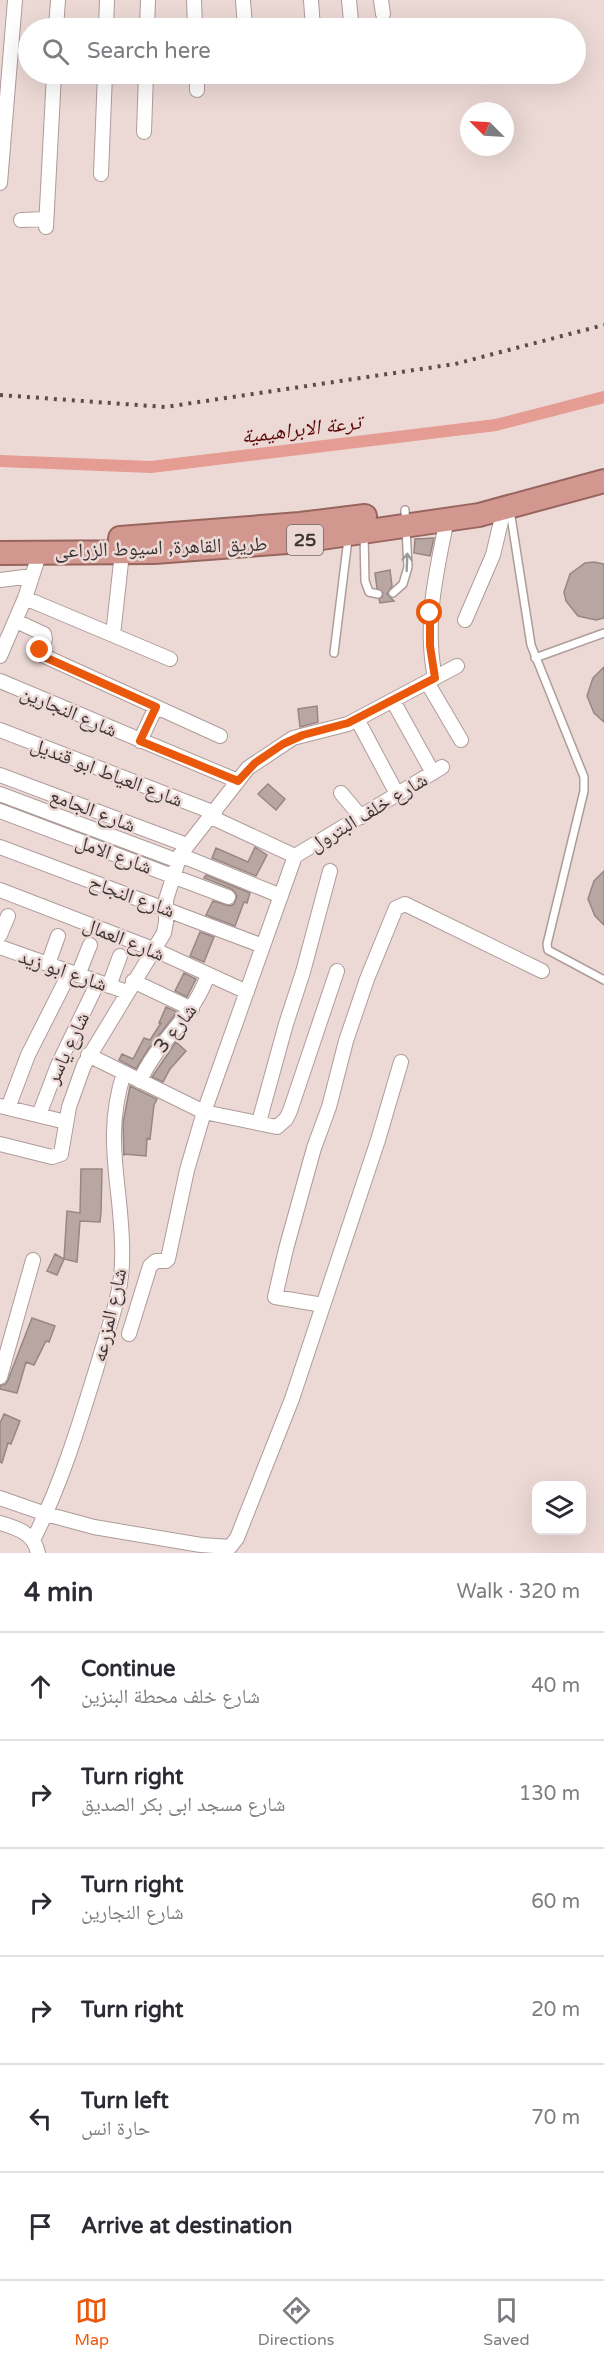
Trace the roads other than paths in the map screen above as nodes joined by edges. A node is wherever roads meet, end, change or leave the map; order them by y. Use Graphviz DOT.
graph roads {
  1 [pos="15,0"];
  2 [pos="58,0"];
  3 [pos="107,0"];
  4 [pos="148,0"];
  5 [pos="194,0"];
  6 [pos="243,0"];
  7 [pos="311,0"];
  8 [pos="349,0"];
  9 [pos="57,18"];
  10 [pos="106,18"];
  11 [pos="147,18"];
  12 [pos="195,18"];
  13 [pos="244,18"];
  14 [pos="313,18"];
  15 [pos="351,18"];
  16 [pos="53,84"];
  17 [pos="105,84"];
  18 [pos="146,84"];
  19 [pos="197,84"];
  20 [pos="197,90"];
  21 [pos="144,132"];
  22 [pos="101,174"];
  23 [pos="0,183"];
  24 [pos="21,220"];
  25 [pos="604,467"];
  26 [pos="604,482"];
  27 [pos="507,508"];
  28 [pos="405,518"];
  29 [pos="447,519"];
  30 [pos="356,532"];
  31 [pos="0,538"];
  32 [pos="40,552"];
  33 [pos="0,553"];
  34 [pos="122,553"];
  35 [pos="32,576"];
  36 [pos="0,580"];
  37 [pos="393,593"];
  38 [pos="378,594"];
  39 [pos="25,598"];
  40 [pos="465,620"];
  41 [pos="16,621"];
  42 [pos="604,633"];
  43 [pos="113,635"];
  44 [pos="334,653"];
  45 [pos="0,656"];
  46 [pos="535,658"];
  47 [pos="170,659"];
  48 [pos="457,666"];
  49 [pos="431,680"];
  50 [pos="0,681"];
  51 [pos="393,701"];
  52 [pos="156,707"];
  53 [pos="357,719"];
  54 [pos="0,730"];
  55 [pos="220,736"];
  56 [pos="461,740"];
  57 [pos="140,741"];
  58 [pos="0,775"];
  59 [pos="238,781"];
  60 [pos="341,793"];
  61 [pos="0,794"];
  62 [pos="397,794"];
  63 [pos="0,812"];
  64 [pos="213,815"];
  65 [pos="360,817"];
  66 [pos="0,847"];
  67 [pos="182,854"];
  68 [pos="295,856"];
  69 [pos="330,871"];
  70 [pos="173,875"];
  71 [pos="0,890"];
  72 [pos="281,896"];
  73 [pos="228,897"];
  74 [pos="165,908"];
  75 [pos="8,916"];
  76 [pos="0,935"];
  77 [pos="58,936"];
  78 [pos="90,945"];
  79 [pos="263,946"];
  80 [pos="0,947"];
  81 [pos="153,949"];
  82 [pos="120,956"];
  83 [pos="48,964"];
  84 [pos="337,971"];
  85 [pos="542,971"];
  86 [pos="74,973"];
  87 [pos="208,974"];
  88 [pos="604,980"];
  89 [pos="104,984"];
  90 [pos="130,987"];
  91 [pos="247,992"];
  92 [pos="192,1009"];
  93 [pos="88,1055"];
  94 [pos="401,1062"];
  95 [pos="124,1073"];
  96 [pos="140,1081"];
  97 [pos="4,1107"];
  98 [pos="204,1112"];
  99 [pos="39,1115"];
  100 [pos="66,1122"];
  101 [pos="259,1122"];
  102 [pos="0,1144"];
  103 [pos="33,1260"];
  104 [pos="323,1305"];
  105 [pos="129,1334"];
  106 [pos="0,1377"];
  107 [pos="0,1498"];
  108 [pos="46,1514"];
  109 [pos="0,1523"];
  110 [pos="36,1547"];
  1 -- 23 [label="street"];
  2 -- 9 [label="street"];
  3 -- 10 [label="street"];
  4 -- 11 [label="street"];
  5 -- 12 [label="street"];
  6 -- 13 [label="street"];
  7 -- 14 [label="street"];
  8 -- 15 [label="street"];
  16 -- 24 [label="street"];
  17 -- 22 [label="street"];
  18 -- 21 [label="street"];
  19 -- 20 [label="street"];
  25 -- 28 [label="highway, طريق القاهرة, اسيوط الزراعى / 25"];
  26 -- 27 [label="highway, طريق القاهرة, اسيوط الزراعى / 25"];
  27 -- 29 [label="highway, طريق القاهرة, اسيوط الزراعى / 25"];
  27 -- 40 [label="street"];
  27 -- 46 [label="lane"];
  28 -- 29 [label="highway, طريق القاهرة, اسيوط الزراعى / 25"];
  28 -- 30 [label="highway, طريق القاهرة, اسيوط الزراعى / 25"];
  28 -- 31 [label="highway, طريق القاهرة, اسيوط الزراعى / 25"];
  37 -- 28 [label="lane, one-way"];
  29 -- 49 [label="street"];
  30 -- 34 [label="highway, طريق القاهرة, اسيوط الزراعى / 25"];
  30 -- 38 [label="lane"];
  30 -- 44 [label="lane"];
  32 -- 33 [label="highway, طريق القاهرة, اسيوط الزراعى / 25"];
  32 -- 34 [label="highway, طريق القاهرة, اسيوط الزراعى / 25"];
  32 -- 35 [label="street"];
  34 -- 43 [label="street"];
  35 -- 36 [label="street"];
  35 -- 39 [label="street"];
  39 -- 41 [label="street"];
  39 -- 43 [label="street"];
  41 -- 45 [label="street"];
  41 -- 52 [label="street"];
  42 -- 46 [label="lane"];
  43 -- 47 [label="street"];
  46 -- 88 [label="lane"];
  48 -- 49 [label="street"];
  49 -- 51 [label="street"];
  49 -- 56 [label="street"];
  50 -- 57 [label="street, شارع النجارين"];
  51 -- 53 [label="street"];
  51 -- 62 [label="street, شارع خلف البترول"];
  52 -- 55 [label="street"];
  52 -- 57 [label="street"];
  53 -- 59 [label="street"];
  53 -- 62 [label="street"];
  54 -- 64 [label="street, شارع العياط ابو قنديل"];
  57 -- 59 [label="street, شارع النجارين"];
  58 -- 67 [label="street, شارع الجامع"];
  59 -- 64 [label="street"];
  60 -- 65 [label="street"];
  61 -- 67 [label="street"];
  62 -- 65 [label="street, شارع خلف البترول"];
  63 -- 70 [label="street, شارع الامل"];
  64 -- 67 [label="street"];
  64 -- 68 [label="street, شارع العياط ابو قنديل"];
  65 -- 68 [label="street, شارع خلف البترول"];
  66 -- 74 [label="street, شارع النجاح"];
  67 -- 70 [label="street"];
  67 -- 72 [label="street"];
  68 -- 72 [label="street"];
  69 -- 101 [label="street"];
  70 -- 73 [label="street, شارع الامل"];
  70 -- 74 [label="street"];
  71 -- 81 [label="street, شارع العمال"];
  72 -- 79 [label="street"];
  74 -- 79 [label="street, شارع النجاح"];
  74 -- 81 [label="street"];
  75 -- 76 [label="street"];
  77 -- 83 [label="street"];
  78 -- 86 [label="street"];
  79 -- 91 [label="street"];
  80 -- 83 [label="street, شارع ابو زيد"];
  81 -- 87 [label="street, شارع العمال"];
  81 -- 90 [label="street"];
  82 -- 89 [label="street, شارع ياسر"];
  83 -- 86 [label="street, شارع ابو زيد"];
  84 -- 101 [label="street"];
  85 -- 104 [label="street"];
  86 -- 89 [label="street, شارع ابو زيد"];
  86 -- 97 [label="street"];
  87 -- 91 [label="street, شارع العمال"];
  87 -- 92 [label="street, شارع 3"];
  89 -- 90 [label="street, شارع ابو زيد"];
  89 -- 99 [label="street, شارع ياسر"];
  90 -- 92 [label="street, شارع ابو زيد"];
  90 -- 93 [label="street"];
  91 -- 98 [label="street"];
  92 -- 96 [label="street, شارع 3"];
  93 -- 95 [label="street"];
  93 -- 100 [label="street"];
  94 -- 104 [label="street"];
  95 -- 96 [label="street"];
  95 -- 108 [label="street, شارع المزرعه"];
  96 -- 98 [label="street"];
  97 -- 99 [label="street"];
  98 -- 101 [label="street"];
  98 -- 105 [label="street"];
  99 -- 100 [label="street"];
  100 -- 102 [label="street"];
  103 -- 106 [label="street"];
  104 -- 108 [label="street"];
  107 -- 108 [label="street"];
  108 -- 110 [label="street, شارع المزرعه"];
  109 -- 110 [label="street"];
}
